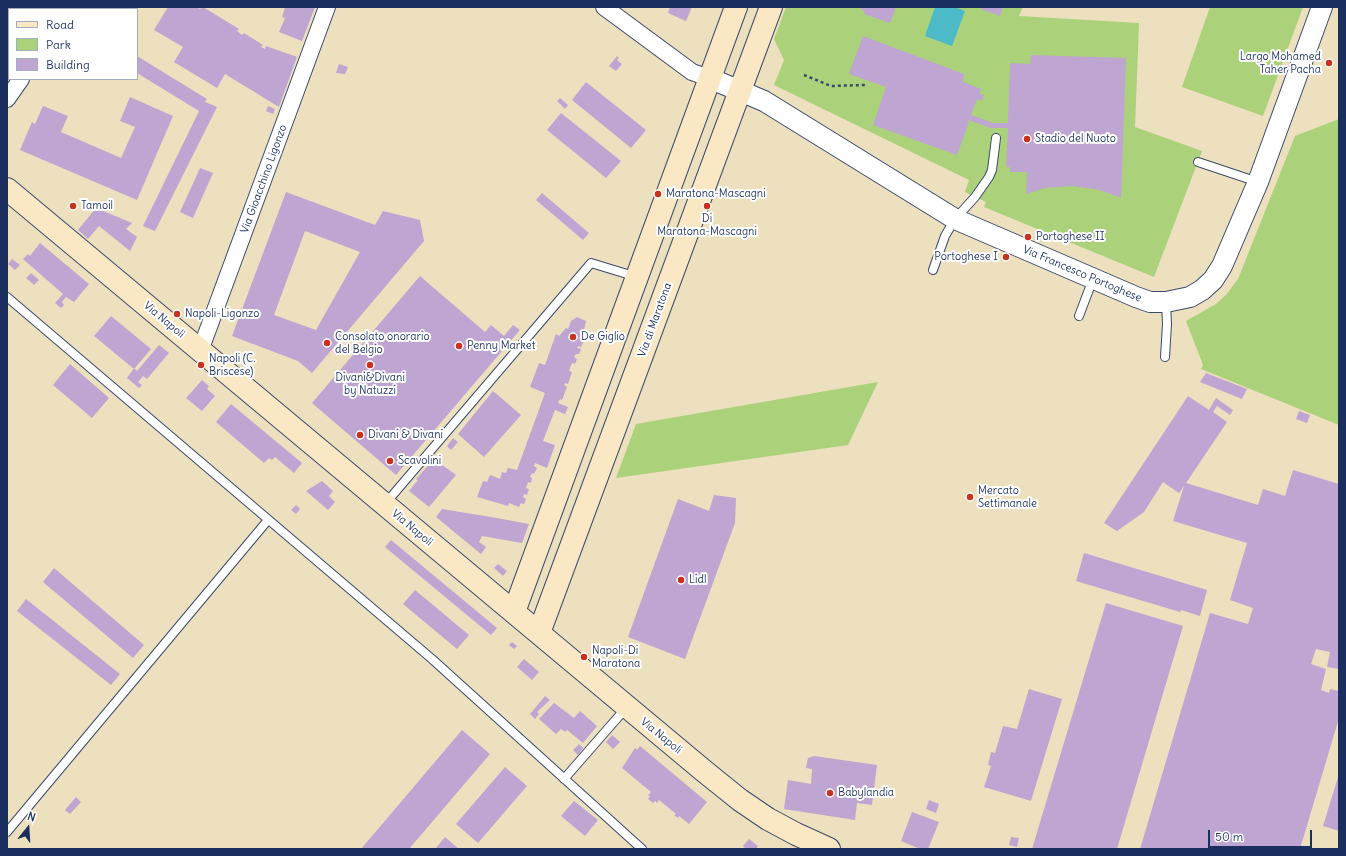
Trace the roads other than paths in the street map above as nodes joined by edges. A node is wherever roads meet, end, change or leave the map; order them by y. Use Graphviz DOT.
graph roads {
  1 [pos="327,7"];
  2 [pos="604,7"];
  3 [pos="736,7"];
  4 [pos="770,7"];
  5 [pos="1322,7"];
  6 [pos="710,78"];
  7 [pos="20,80"];
  8 [pos="739,90"];
  9 [pos="7,99"];
  10 [pos="996,138"];
  11 [pos="1198,162"];
  12 [pos="1258,182"];
  13 [pos="7,189"];
  14 [pos="955,219"];
  15 [pos="933,270"];
  16 [pos="638,277"];
  17 [pos="1093,279"];
  18 [pos="7,297"];
  19 [pos="1166,302"];
  20 [pos="1078,316"];
  21 [pos="200,351"];
  22 [pos="1165,357"];
  23 [pos="385,505"];
  24 [pos="268,520"];
  25 [pos="514,612"];
  26 [pos="539,633"];
  27 [pos="626,708"];
  28 [pos="564,779"];
  29 [pos="7,832"];
  30 [pos="642,849"];
  31 [pos="829,849"];
  1 -- 21 [label="street, Via Gioacchino Ligonzo"];
  2 -- 6 [label="street"];
  3 -- 6 [label="main road"];
  4 -- 8 [label="main road, Via di Maratona"];
  5 -- 12 [label="street, Via Francesco Portoghese"];
  6 -- 8 [label="street, Via Francesco Portoghese"];
  6 -- 16 [label="main road"];
  7 -- 9 [label="street"];
  8 -- 14 [label="street, Via Francesco Portoghese"];
  8 -- 26 [label="main road, Via di Maratona"];
  10 -- 14 [label="lane"];
  11 -- 12 [label="lane"];
  12 -- 19 [label="street, Via Francesco Portoghese"];
  13 -- 21 [label="main road, Via Napoli"];
  14 -- 15 [label="lane"];
  14 -- 17 [label="street, Via Francesco Portoghese"];
  16 -- 23 [label="lane"];
  16 -- 25 [label="main road"];
  17 -- 19 [label="street, Via Francesco Portoghese"];
  17 -- 20 [label="lane"];
  18 -- 24 [label="lane"];
  19 -- 22 [label="lane"];
  21 -- 23 [label="main road, Via Napoli"];
  23 -- 25 [label="main road, Via Napoli"];
  24 -- 28 [label="lane"];
  24 -- 29 [label="lane"];
  25 -- 26 [label="main road, Via Napoli"];
  26 -- 27 [label="main road, Via Napoli"];
  27 -- 28 [label="lane"];
  27 -- 31 [label="main road, Via Napoli"];
  28 -- 30 [label="lane"];
}
